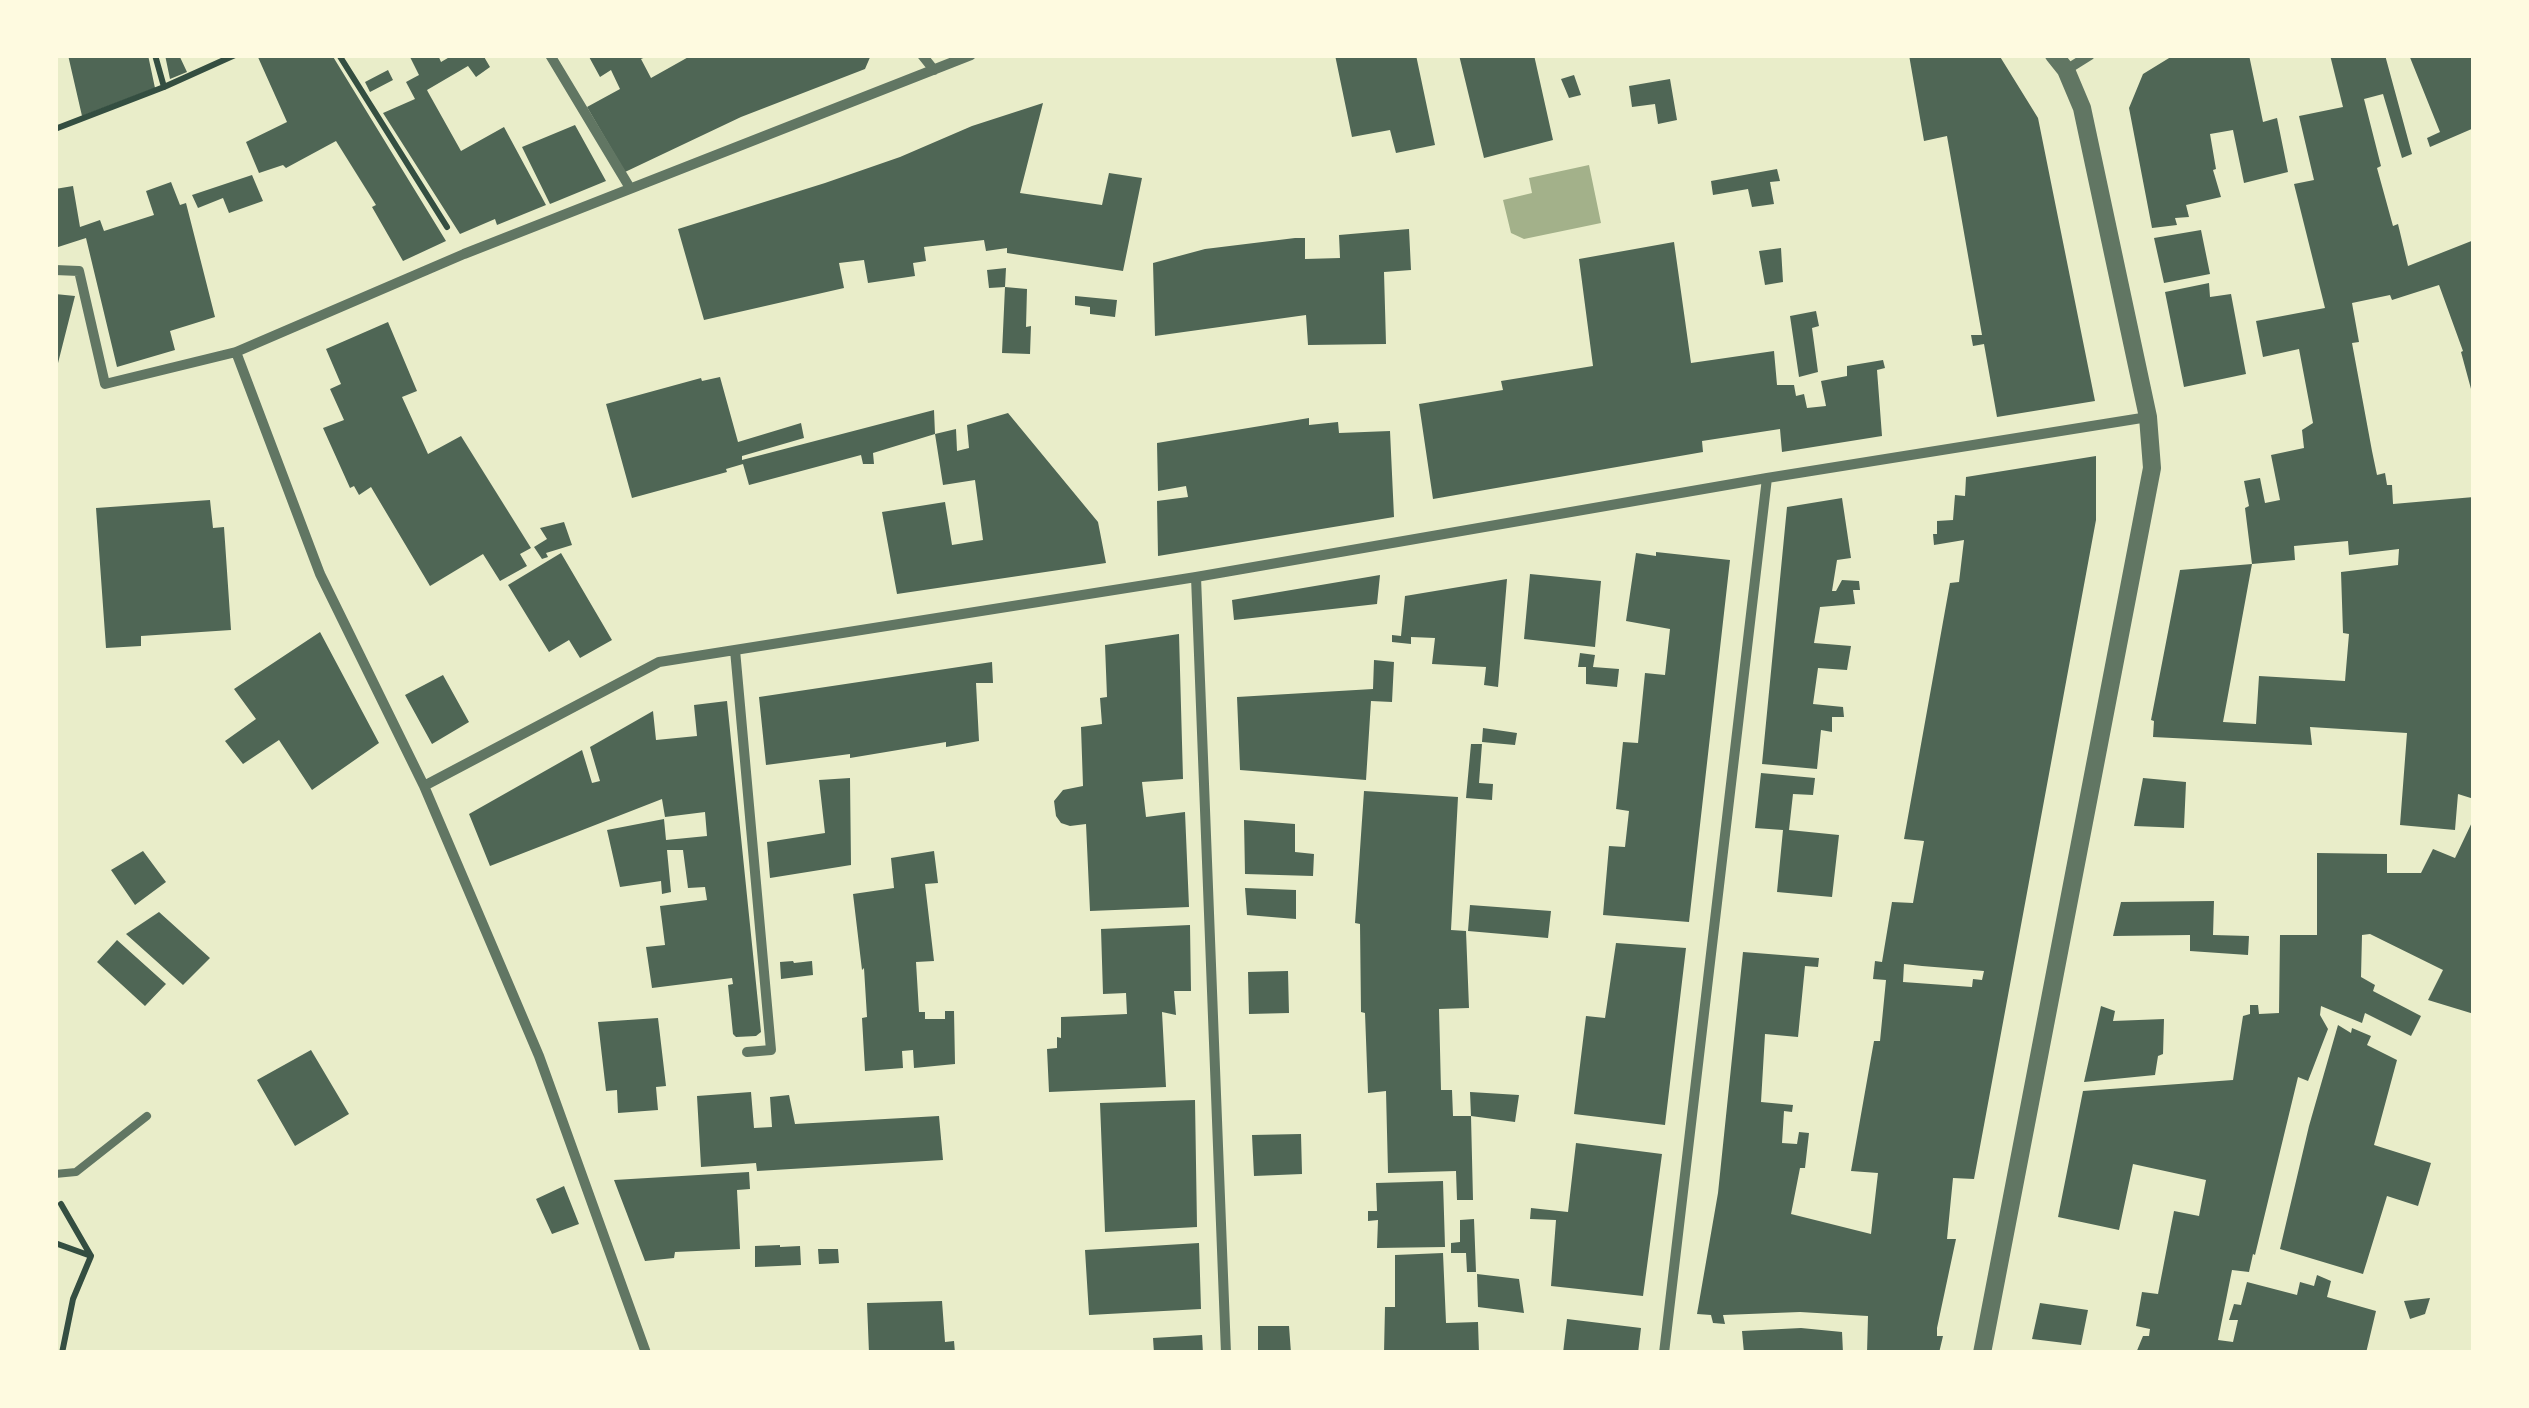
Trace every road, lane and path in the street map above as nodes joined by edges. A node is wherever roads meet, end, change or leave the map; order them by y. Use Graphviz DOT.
graph roads {
  1 [pos="155,55"];
  2 [pos="235,55"];
  3 [pos="338,55"];
  4 [pos="550,55"];
  5 [pos="922,55"];
  6 [pos="971,55"];
  7 [pos="2090,55"];
  8 [pos="2060,62"];
  9 [pos="934,70"];
  10 [pos="164,88"];
  11 [pos="55,129"];
  12 [pos="630,188"];
  13 [pos="464,254"];
  14 [pos="55,270"];
  15 [pos="236,352"];
  16 [pos="2148,418"];
  17 [pos="1768,478"];
  18 [pos="1196,577"];
  19 [pos="735,650"];
  20 [pos="424,786"];
  21 [pos="747,1052"];
  22 [pos="147,1116"];
  23 [pos="55,1174"];
  24 [pos="55,1194"];
  25 [pos="55,1243"];
  26 [pos="90,1256"];
  27 [pos="62,1353"];
  28 [pos="646,1353"];
  29 [pos="1226,1353"];
  30 [pos="1664,1353"];
  31 [pos="1982,1353"];
  1 -- 10 [label="path"];
  2 -- 10 [label="path"];
  3 -- 13 [label="path"];
  4 -- 12 [label="street"];
  5 -- 9 [label="street"];
  6 -- 9 [label="street"];
  7 -- 8 [label="street"];
  8 -- 16 [label="street"];
  9 -- 12 [label="street"];
  10 -- 11 [label="path"];
  12 -- 13 [label="street"];
  13 -- 15 [label="street"];
  14 -- 15 [label="street"];
  15 -- 20 [label="street"];
  16 -- 17 [label="street"];
  16 -- 31 [label="street"];
  17 -- 18 [label="street"];
  17 -- 30 [label="street"];
  18 -- 19 [label="street"];
  18 -- 29 [label="street"];
  19 -- 20 [label="street"];
  19 -- 21 [label="street"];
  20 -- 28 [label="street"];
  22 -- 23 [label="lane"];
  24 -- 26 [label="path"];
  25 -- 26 [label="path"];
  26 -- 27 [label="path"];
}
